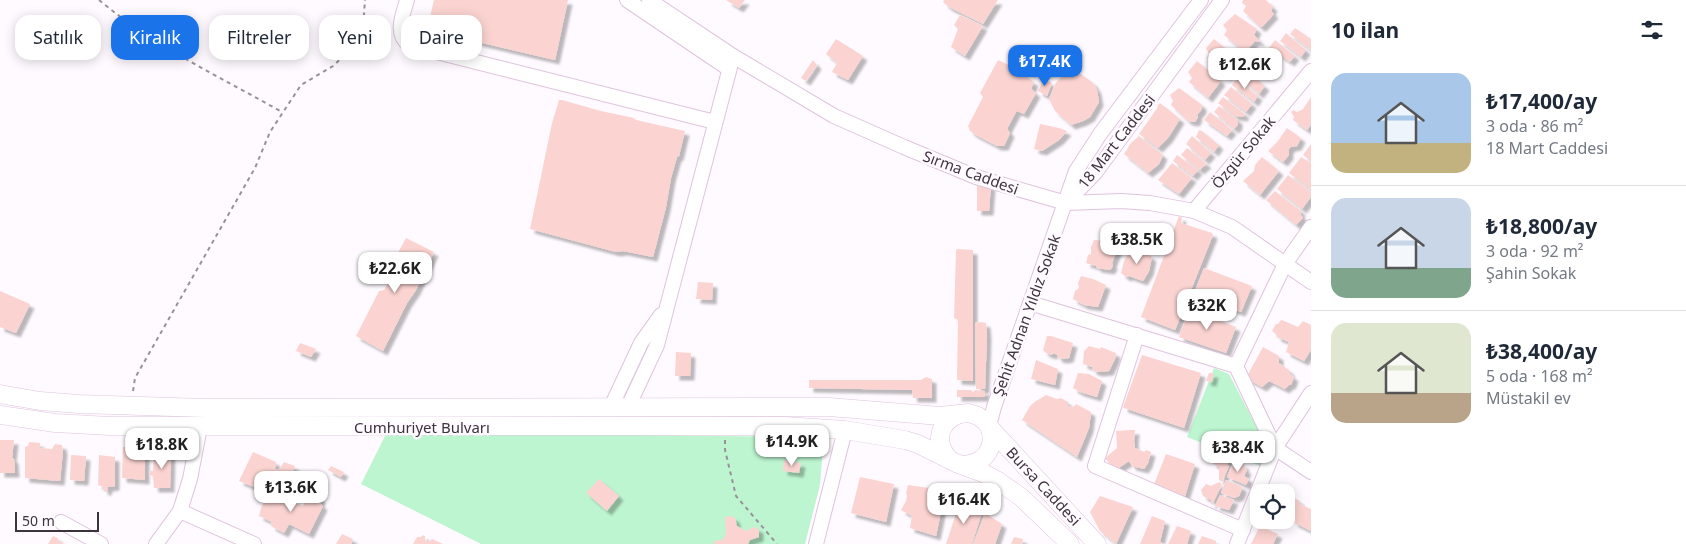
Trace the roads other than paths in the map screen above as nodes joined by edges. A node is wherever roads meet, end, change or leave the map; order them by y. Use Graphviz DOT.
graph roads {
  1 [pos="407,0"];
  2 [pos="627,0"];
  3 [pos="649,0"];
  4 [pos="1201,0"];
  5 [pos="1222,0"];
  6 [pos="731,63"];
  7 [pos="1311,71"];
  8 [pos="715,122"];
  9 [pos="1066,203"];
  10 [pos="1194,210"];
  11 [pos="1311,227"];
  12 [pos="1285,264"];
  13 [pos="1311,282"];
  14 [pos="1030,303"];
  15 [pos="1138,335"];
  16 [pos="1236,366"];
  17 [pos="1311,393"];
  18 [pos="0,394"];
  19 [pos="619,406"];
  20 [pos="829,408"];
  21 [pos="960,414"];
  22 [pos="0,415"];
  23 [pos="200,426"];
  24 [pos="989,427"];
  25 [pos="845,430"];
  26 [pos="1275,448"];
  27 [pos="956,462"];
  28 [pos="1311,472"];
  29 [pos="180,511"];
  30 [pos="61,522"];
  31 [pos="1243,530"];
  32 [pos="821,543"];
  33 [pos="101,544"];
  34 [pos="156,544"];
  35 [pos="254,544"];
  36 [pos="1070,544"];
  37 [pos="1097,544"];
  38 [pos="1237,544"];
  1 -- 8 [label="street"];
  2 -- 6 [label="street"];
  3 -- 6 [label="street, Sırma Caddesi"];
  4 -- 9 [label="street, 18 Mart Caddesi"];
  5 -- 9 [label="street, 18 Mart Caddesi"];
  6 -- 8 [label="street"];
  6 -- 9 [label="street, Sırma Caddesi"];
  7 -- 10 [label="street, Özgür Sokak"];
  8 -- 19 [label="street"];
  9 -- 10 [label="street, Sırma Caddesi"];
  9 -- 14 [label="street, Şehit Adnan Yıldız Sokak"];
  10 -- 12 [label="street, Sırma Caddesi"];
  11 -- 12 [label="street"];
  12 -- 13 [label="street, Sırma Caddesi"];
  12 -- 16 [label="street"];
  14 -- 15 [label="street"];
  14 -- 24 [label="street, Şehit Adnan Yıldız Sokak"];
  15 -- 16 [label="street"];
  15 -- 31 [label="street"];
  16 -- 26 [label="street"];
  17 -- 26 [label="street"];
  18 -- 19 [label="main road, Cumhuriyet Bulvarı"];
  19 -- 20 [label="main road, Cumhuriyet Bulvarı"];
  20 -- 21 [label="main road, Bursa Caddesi"];
  21 -- 24 [label="main road, Bursa Caddesi"];
  21 -- 27 [label="main road"];
  22 -- 23 [label="main road, Cumhuriyet Bulvarı"];
  23 -- 25 [label="main road, Cumhuriyet Bulvarı"];
  23 -- 29 [label="street"];
  24 -- 27 [label="main road, Bursa Caddesi"];
  24 -- 37 [label="main road, Bursa Caddesi"];
  25 -- 27 [label="main road, Bursa Caddesi"];
  25 -- 32 [label="street"];
  26 -- 28 [label="street"];
  26 -- 31 [label="street"];
  27 -- 36 [label="main road, Bursa Caddesi"];
  29 -- 34 [label="street"];
  29 -- 35 [label="street"];
  30 -- 33 [label="street"];
  31 -- 38 [label="street"];
}
